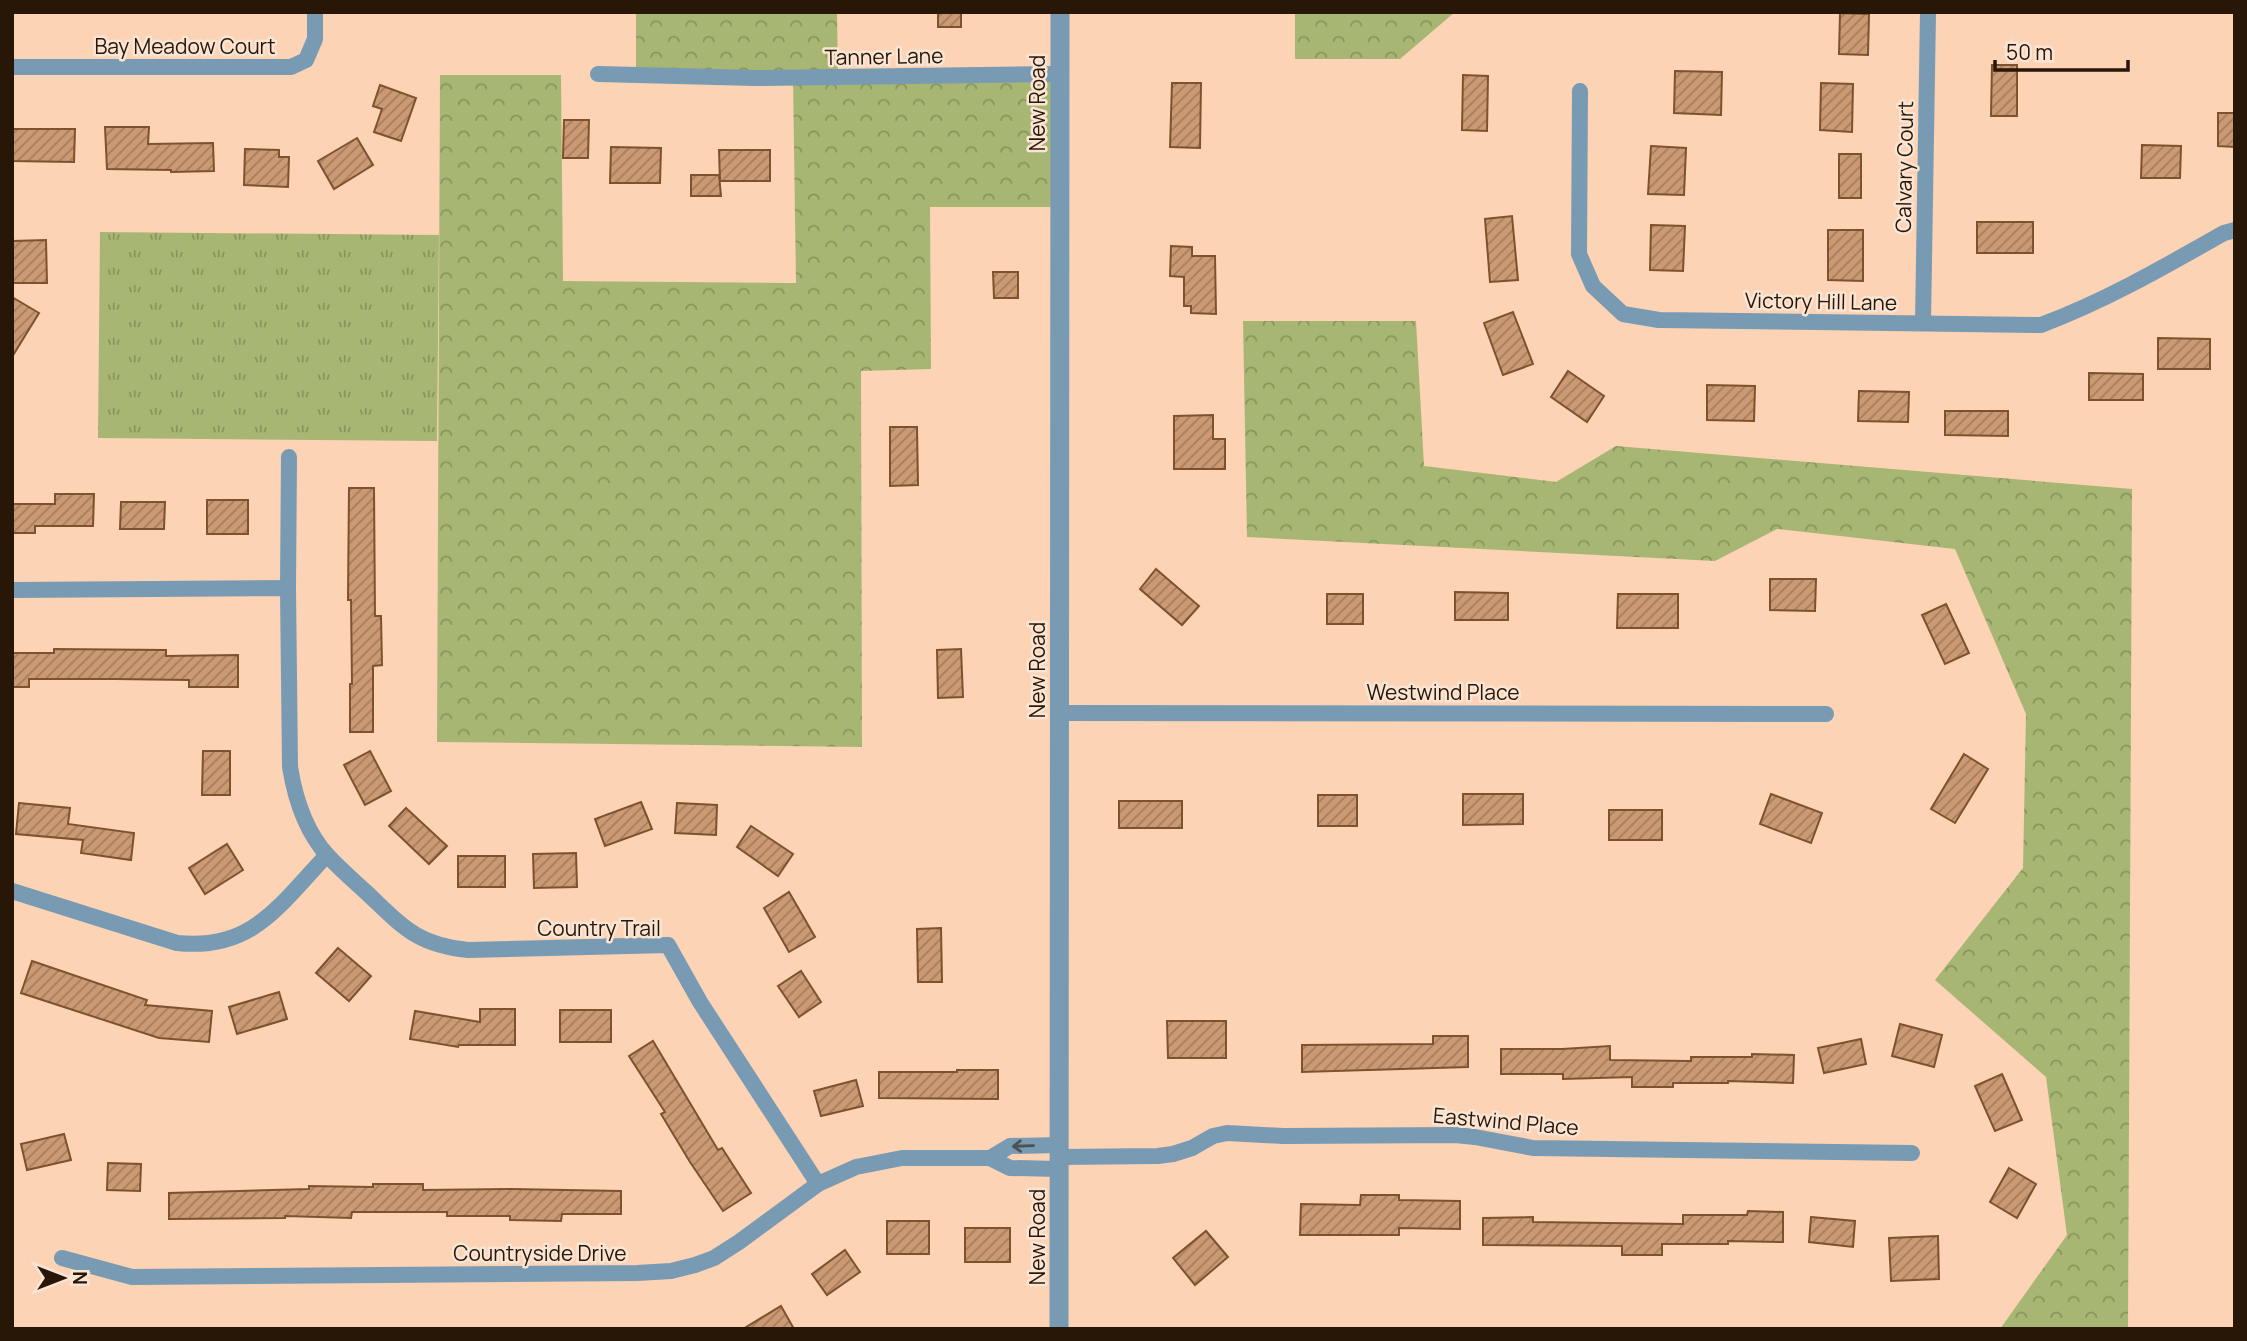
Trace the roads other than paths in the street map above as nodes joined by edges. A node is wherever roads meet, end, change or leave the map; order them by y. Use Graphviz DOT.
graph roads {
  1 [pos="315,12"];
  2 [pos="1060,12"];
  3 [pos="1928,12"];
  4 [pos="12,67"];
  5 [pos="598,74"];
  6 [pos="1060,74"];
  7 [pos="1580,92"];
  8 [pos="2235,230"];
  9 [pos="1923,323"];
  10 [pos="289,457"];
  11 [pos="288,588"];
  12 [pos="12,590"];
  13 [pos="1060,713"];
  14 [pos="1826,714"];
  15 [pos="327,855"];
  16 [pos="12,891"];
  17 [pos="1912,1153"];
  18 [pos="1059,1157"];
  19 [pos="990,1158"];
  20 [pos="818,1184"];
  21 [pos="62,1258"];
  22 [pos="1059,1329"];
  1 -- 4 [label="street, Bay Meadow Court"];
  2 -- 6 [label="street, New Road"];
  3 -- 9 [label="street, Calvary Court"];
  5 -- 6 [label="street, Tanner Lane"];
  6 -- 13 [label="street, New Road"];
  7 -- 9 [label="street, Victory Hill Lane"];
  8 -- 9 [label="street, Victory Hill Lane"];
  10 -- 11 [label="street, Country Trail"];
  11 -- 12 [label="street"];
  11 -- 15 [label="street, Country Trail"];
  13 -- 14 [label="street, Westwind Place"];
  13 -- 18 [label="street, New Road"];
  15 -- 16 [label="street"];
  15 -- 20 [label="street, Country Trail"];
  17 -- 18 [label="street, Eastwind Place"];
  18 -- 19 [label="street, Countryside Drive"];
  18 -- 19 [label="street, Countryside Drive, one-way"];
  18 -- 22 [label="street, New Road"];
  19 -- 20 [label="street, Countryside Drive"];
  20 -- 21 [label="street, Countryside Drive"];
}
